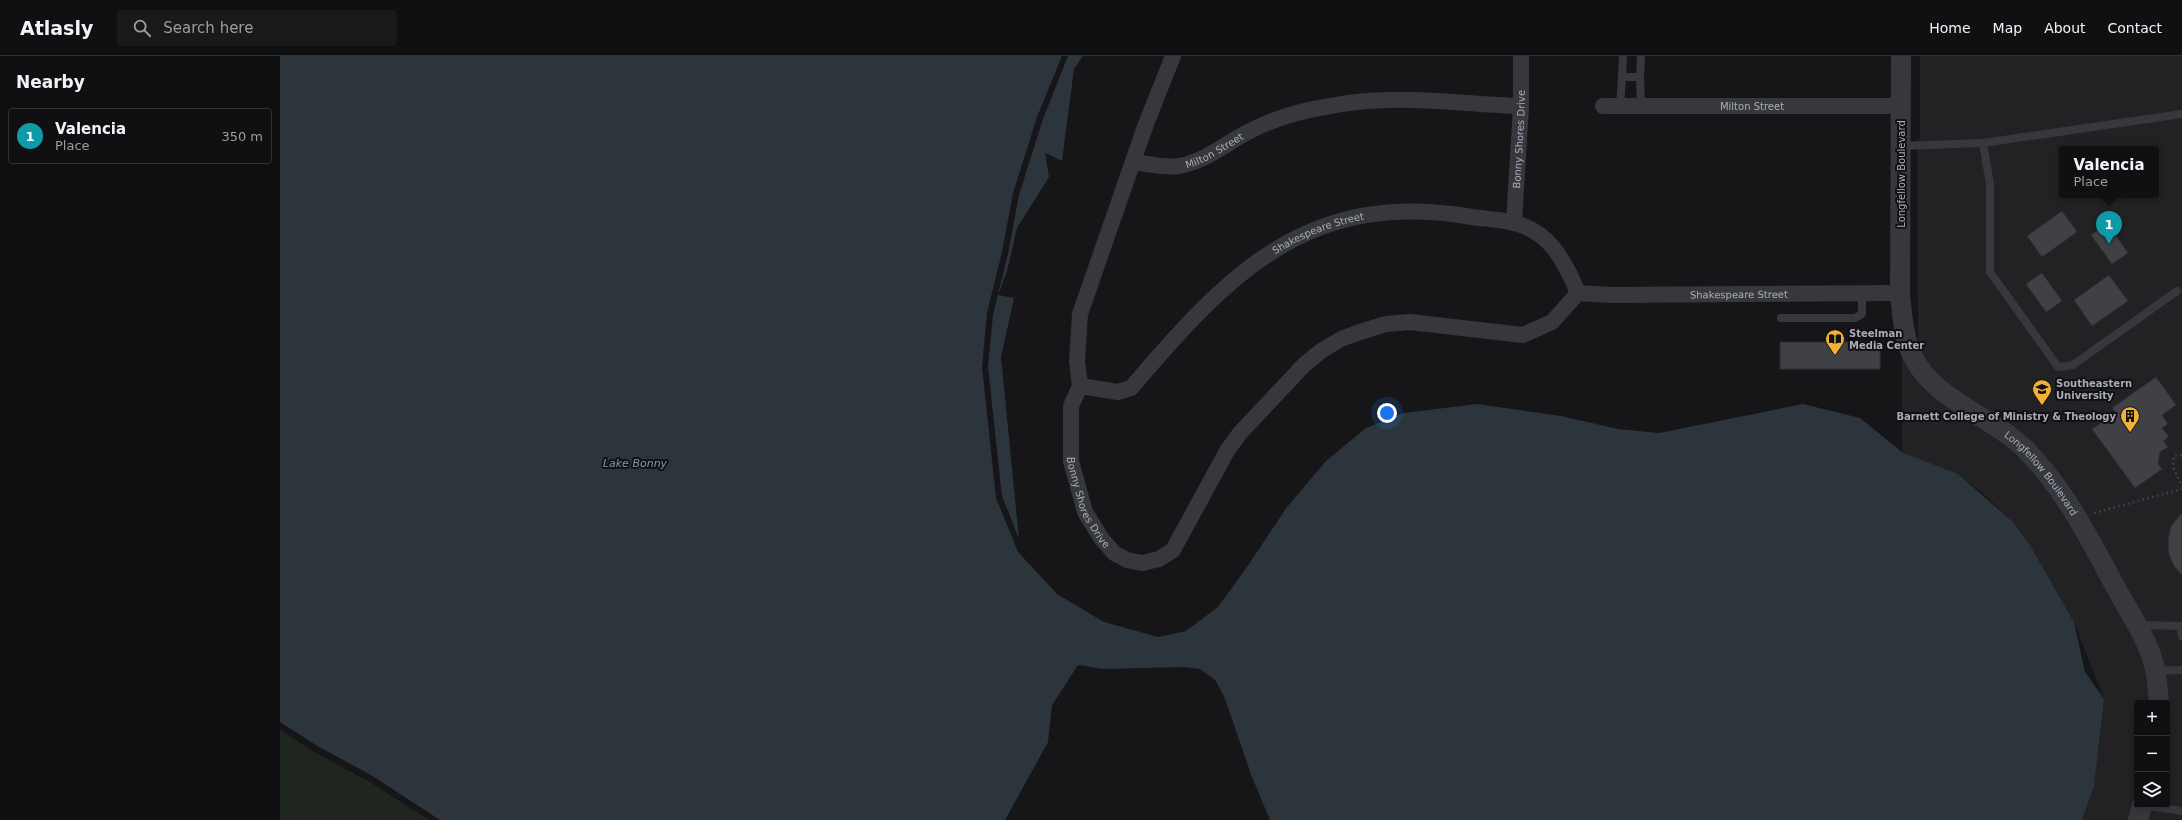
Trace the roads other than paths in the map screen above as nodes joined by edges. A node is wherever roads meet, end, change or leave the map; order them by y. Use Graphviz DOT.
graph roads {
  1 [pos="1173,56"];
  2 [pos="1521,56"];
  3 [pos="1623,56"];
  4 [pos="1641,56"];
  5 [pos="1901,56"];
  6 [pos="1622,77"];
  7 [pos="1640,77"];
  8 [pos="1521,106"];
  9 [pos="1604,106"];
  10 [pos="1620,106"];
  11 [pos="1641,106"];
  12 [pos="1901,106"];
  13 [pos="2182,114"];
  14 [pos="1983,143"];
  15 [pos="1901,146"];
  16 [pos="1134,162"];
  17 [pos="1514,223"];
  18 [pos="2177,291"];
  19 [pos="1578,293"];
  20 [pos="1862,293"];
  21 [pos="1900,293"];
  22 [pos="1781,318"];
  23 [pos="1080,386"];
  24 [pos="2138,625"];
  25 [pos="2181,626"];
  26 [pos="2182,636"];
  27 [pos="2182,668"];
  28 [pos="2155,672"];
  29 [pos="2159,700"];
  30 [pos="2142,808"];
  31 [pos="2162,808"];
  32 [pos="2182,811"];
  33 [pos="2138,820"];
  1 -- 16 [label="street"];
  2 -- 8 [label="street, Bonny Shores Drive"];
  3 -- 6 [label="lane"];
  4 -- 7 [label="lane"];
  5 -- 12 [label="street, Longfellow Boulevard"];
  6 -- 7 [label="lane"];
  6 -- 10 [label="lane"];
  7 -- 11 [label="lane"];
  8 -- 16 [label="street, Milton Street"];
  8 -- 17 [label="street, Bonny Shores Drive"];
  9 -- 10 [label="street, Milton Street"];
  10 -- 11 [label="street, Milton Street"];
  11 -- 12 [label="street, Milton Street"];
  12 -- 15 [label="street, Longfellow Boulevard"];
  13 -- 14 [label="lane"];
  14 -- 15 [label="lane"];
  14 -- 18 [label="lane"];
  15 -- 21 [label="street, Longfellow Boulevard"];
  16 -- 23 [label="street"];
  17 -- 19 [label="street, Shakespeare Street"];
  17 -- 23 [label="street, Shakespeare Street"];
  19 -- 20 [label="street, Shakespeare Street"];
  19 -- 23 [label="street, Bonny Shores Drive"];
  20 -- 21 [label="street, Shakespeare Street"];
  20 -- 22 [label="lane"];
  21 -- 24 [label="street, Longfellow Boulevard"];
  24 -- 25 [label="lane"];
  24 -- 28 [label="street, Longfellow Boulevard"];
  25 -- 26 [label="lane"];
  27 -- 28 [label="lane"];
  28 -- 29 [label="street, Longfellow Boulevard"];
  30 -- 33 [label="street"];
  31 -- 32 [label="lane"];
}
